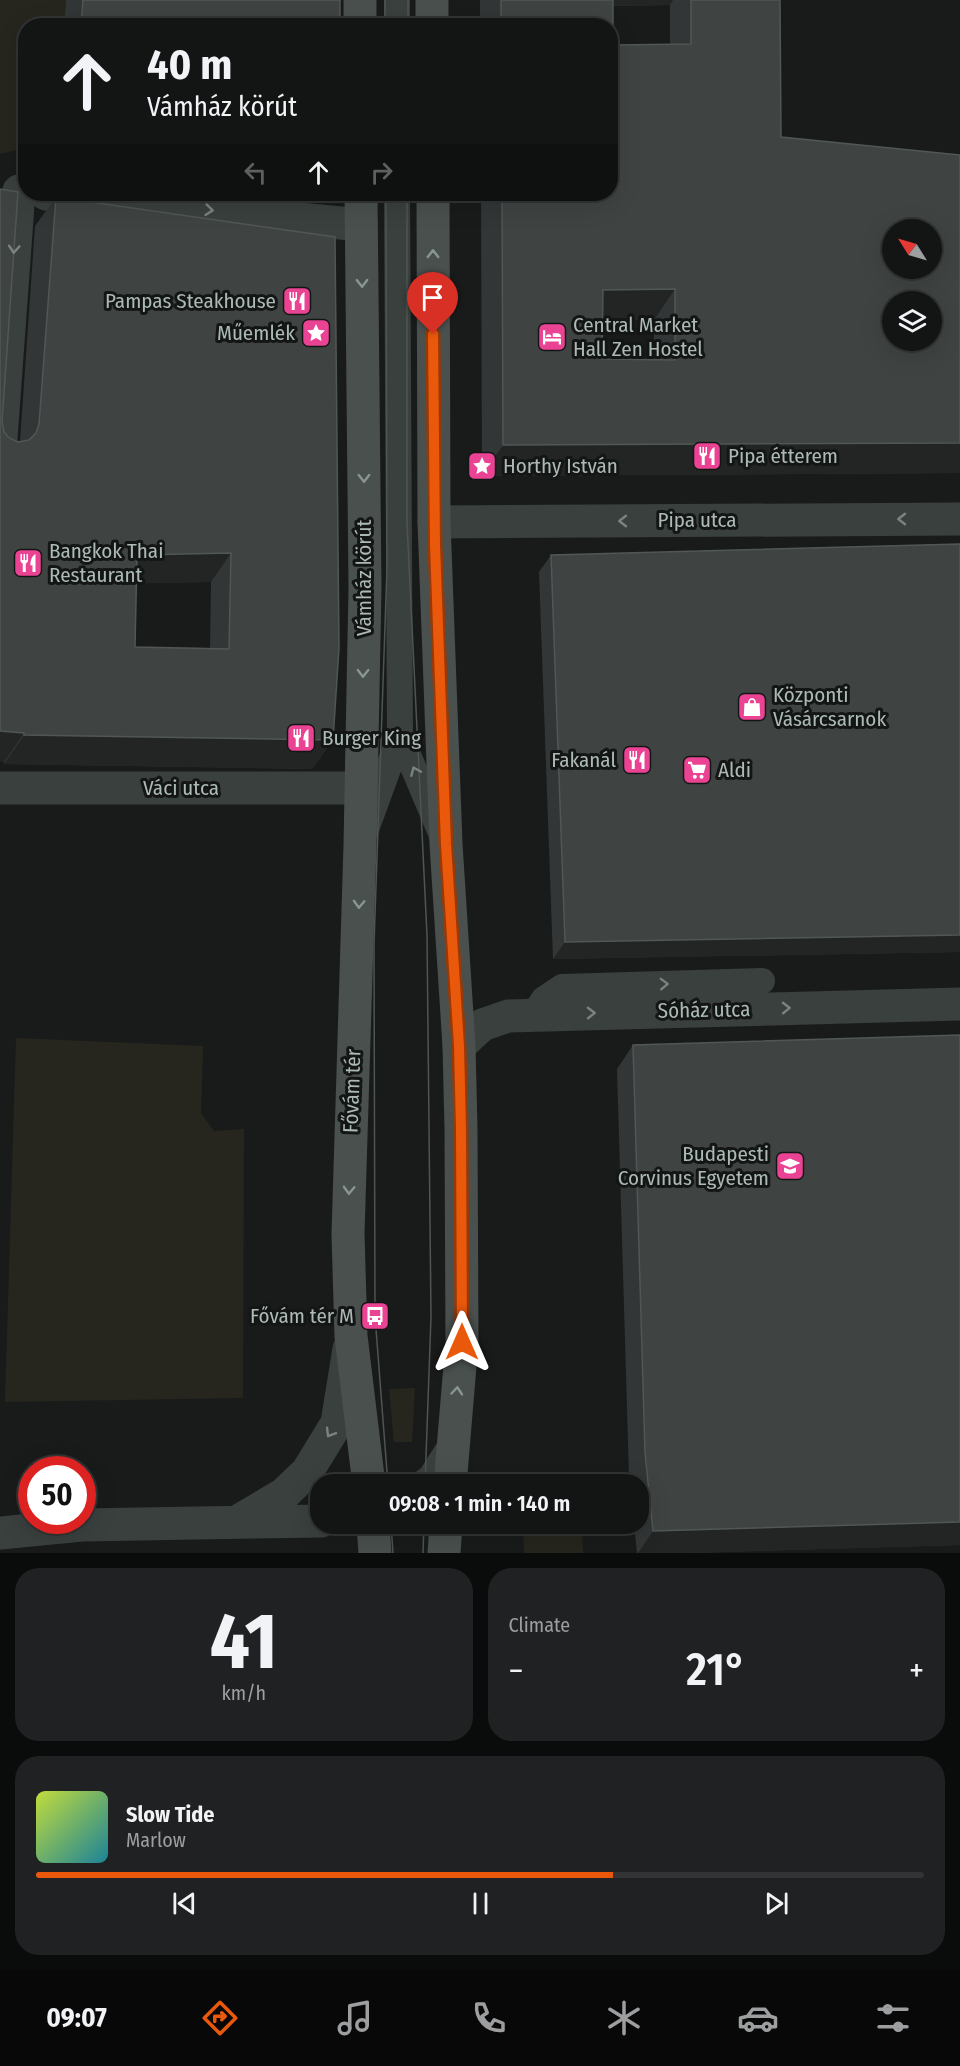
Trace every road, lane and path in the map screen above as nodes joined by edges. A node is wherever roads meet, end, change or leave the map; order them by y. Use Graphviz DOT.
graph roads {
  1 [pos="360,0"];
  2 [pos="397,0"];
  3 [pos="432,0"];
  4 [pos="360,18"];
  5 [pos="397,18"];
  6 [pos="432,18"];
  7 [pos="22,201"];
  8 [pos="211,201"];
  9 [pos="397,201"];
  10 [pos="433,201"];
  11 [pos="361,209"];
  12 [pos="0,452"];
  13 [pos="960,519"];
  14 [pos="434,522"];
  15 [pos="399,523"];
  16 [pos="400,736"];
  17 [pos="0,788"];
  18 [pos="361,788"];
  19 [pos="446,844"];
  20 [pos="360,846"];
  21 [pos="762,981"];
  22 [pos="960,1004"];
  23 [pos="533,1015"];
  24 [pos="459,1046"];
  25 [pos="351,1336"];
  26 [pos="452,1450"];
  27 [pos="368,1474"];
  28 [pos="437,1474"];
  29 [pos="451,1474"];
  30 [pos="238,1521"];
  31 [pos="310,1521"];
  32 [pos="0,1533"];
  33 [pos="374,1534"];
  34 [pos="375,1553"];
  1 -- 4 [label="main road"];
  2 -- 5 [label="lane"];
  3 -- 6 [label="main road"];
  7 -- 12 [label="street, one-way"];
  8 -- 11 [label="street, one-way"];
  9 -- 15 [label="lane, Vámház körút"];
  14 -- 10 [label="main road, Vámház körút, one-way"];
  11 -- 18 [label="main road, Vámház körút, one-way"];
  13 -- 14 [label="street, Pipa utca, one-way"];
  14 -- 15 [label="lane, Vámház körút"];
  14 -- 19 [label="main road, Vámház körút"];
  15 -- 16 [label="lane, Vámház körút"];
  19 -- 16 [label="lane, Vámház körút, one-way"];
  16 -- 20 [label="lane, Vámház körút"];
  17 -- 18 [label="street, Váci utca"];
  18 -- 20 [label="main road, Vámház körút"];
  19 -- 24 [label="main road, Vámház körút"];
  20 -- 25 [label="main road, Fővám tér, one-way"];
  23 -- 21 [label="lane, one-way"];
  23 -- 22 [label="street, Sóház utca, one-way"];
  23 -- 24 [label="street, Sóház utca"];
  26 -- 24 [label="main road, one-way"];
  25 -- 27 [label="main road, Fővám tér"];
  25 -- 30 [label="street, Fővám tér, one-way"];
  26 -- 28 [label="street"];
  26 -- 29 [label="main road"];
  30 -- 31 [label="street"];
  30 -- 32 [label="street"];
  33 -- 34 [label="main road"];
}
